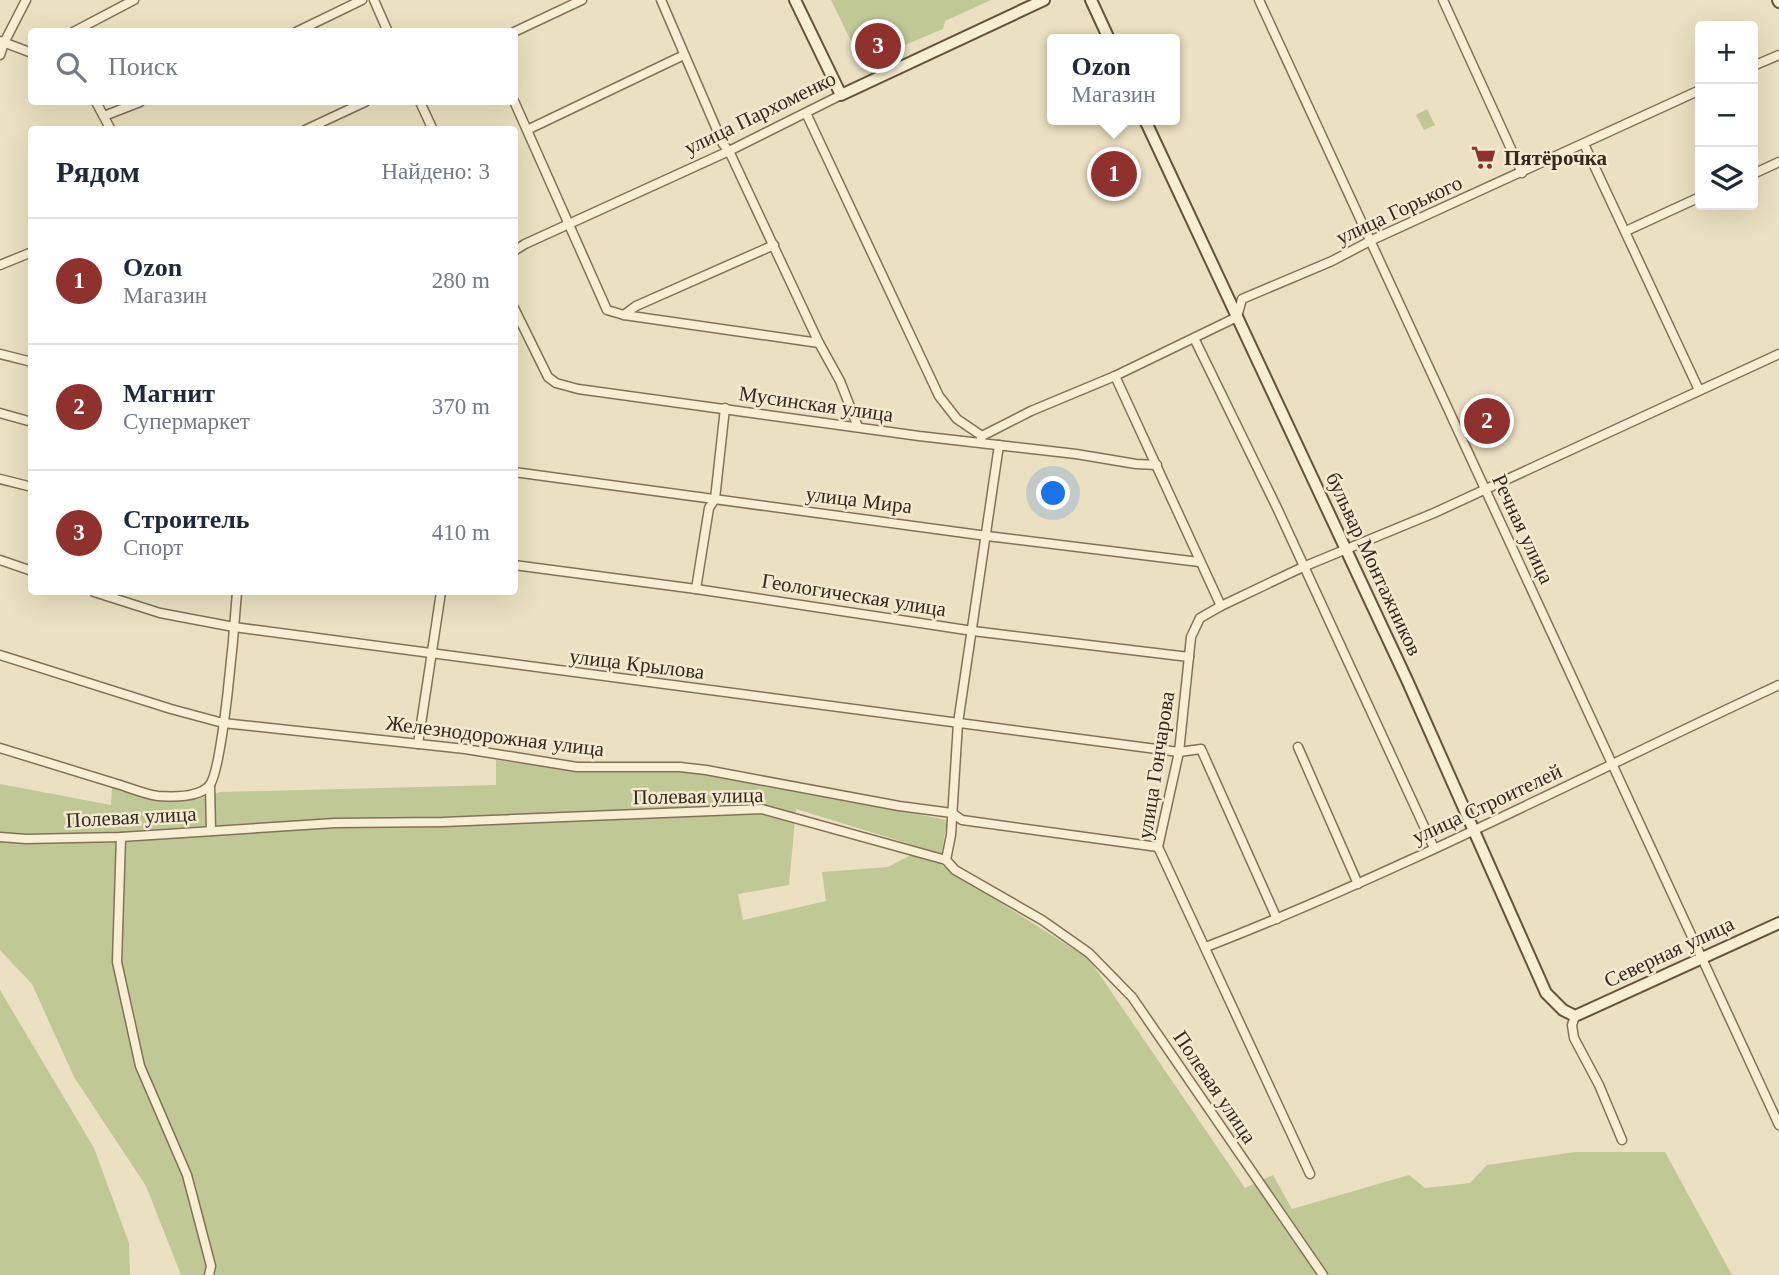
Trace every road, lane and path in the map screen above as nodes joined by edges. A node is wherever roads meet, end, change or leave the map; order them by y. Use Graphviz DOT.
graph roads {
  1 [pos="26,0"];
  2 [pos="134,0"];
  3 [pos="362,0"];
  4 [pos="374,0"];
  5 [pos="582,0"];
  6 [pos="661,0"];
  7 [pos="795,0"];
  8 [pos="1044,0"];
  9 [pos="1091,0"];
  10 [pos="1259,0"];
  11 [pos="1443,0"];
  12 [pos="568,3"];
  13 [pos="81,28"];
  14 [pos="304,28"];
  15 [pos="386,28"];
  16 [pos="518,30"];
  17 [pos="1107,34"];
  18 [pos="2,42"];
  19 [pos="28,52"];
  20 [pos="0,55"];
  21 [pos="684,55"];
  22 [pos="1779,55"];
  23 [pos="1758,64"];
  24 [pos="1695,92"];
  25 [pos="841,95"];
  26 [pos="98,105"];
  27 [pos="132,105"];
  28 [pos="359,105"];
  29 [pos="421,105"];
  30 [pos="516,105"];
  31 [pos="806,113"];
  32 [pos="104,116"];
  33 [pos="1147,125"];
  34 [pos="109,126"];
  35 [pos="314,126"];
  36 [pos="431,126"];
  37 [pos="527,130"];
  38 [pos="1584,144"];
  39 [pos="729,151"];
  40 [pos="1779,162"];
  41 [pos="1758,172"];
  42 [pos="1522,173"];
  43 [pos="1695,199"];
  44 [pos="568,224"];
  45 [pos="1626,231"];
  46 [pos="1372,240"];
  47 [pos="774,244"];
  48 [pos="518,249"];
  49 [pos="28,254"];
  50 [pos="0,265"];
  51 [pos="624,315"];
  52 [pos="518,316"];
  53 [pos="1237,317"];
  54 [pos="1194,338"];
  55 [pos="819,343"];
  56 [pos="0,354"];
  57 [pos="1779,354"];
  58 [pos="28,361"];
  59 [pos="1115,376"];
  60 [pos="1699,390"];
  61 [pos="725,408"];
  62 [pos="0,413"];
  63 [pos="28,421"];
  64 [pos="858,426"];
  65 [pos="981,439"];
  66 [pos="999,445"];
  67 [pos="1157,465"];
  68 [pos="518,473"];
  69 [pos="0,479"];
  70 [pos="28,486"];
  71 [pos="1486,489"];
  72 [pos="715,499"];
  73 [pos="987,536"];
  74 [pos="1346,548"];
  75 [pos="0,560"];
  76 [pos="1199,562"];
  77 [pos="518,566"];
  78 [pos="1303,567"];
  79 [pos="28,570"];
  80 [pos="696,589"];
  81 [pos="103,595"];
  82 [pos="237,595"];
  83 [pos="441,595"];
  84 [pos="1221,606"];
  85 [pos="234,627"];
  86 [pos="973,631"];
  87 [pos="0,655"];
  88 [pos="433,655"];
  89 [pos="1189,657"];
  90 [pos="1779,685"];
  91 [pos="223,723"];
  92 [pos="958,723"];
  93 [pos="418,744"];
  94 [pos="1298,747"];
  95 [pos="0,748"];
  96 [pos="1179,752"];
  97 [pos="1611,765"];
  98 [pos="210,785"];
  99 [pos="952,813"];
  100 [pos="211,831"];
  101 [pos="1474,831"];
  102 [pos="121,836"];
  103 [pos="0,837"];
  104 [pos="1158,847"];
  105 [pos="1434,848"];
  106 [pos="946,860"];
  107 [pos="1358,884"];
  108 [pos="1277,919"];
  109 [pos="1779,923"];
  110 [pos="1206,947"];
  111 [pos="1703,958"];
  112 [pos="1575,1016"];
  113 [pos="1779,1125"];
  114 [pos="1622,1140"];
  115 [pos="1310,1174"];
  116 [pos="209,1275"];
  117 [pos="1323,1275"];
  1 -- 18 [label="street"];
  2 -- 13 [label="street"];
  3 -- 14 [label="street"];
  4 -- 15 [label="street"];
  5 -- 12 [label="street"];
  6 -- 21 [label="street"];
  7 -- 25 [label="street"];
  8 -- 25 [label="street, улица Пархоменко"];
  9 -- 17 [label="street"];
  10 -- 46 [label="street, Речная улица"];
  11 -- 42 [label="street"];
  12 -- 16 [label="street"];
  18 -- 19 [label="street"];
  18 -- 20 [label="street"];
  21 -- 37 [label="street"];
  21 -- 39 [label="street"];
  22 -- 23 [label="street"];
  24 -- 38 [label="street, улица Горького"];
  25 -- 31 [label="street, улица Пархоменко"];
  26 -- 32 [label="street"];
  27 -- 32 [label="street"];
  28 -- 35 [label="street"];
  29 -- 36 [label="street"];
  30 -- 37 [label="street"];
  31 -- 39 [label="street, улица Пархоменко"];
  31 -- 65 [label="street"];
  32 -- 34 [label="street"];
  33 -- 53 [label="street, бульвар Монтажников"];
  37 -- 44 [label="street"];
  38 -- 42 [label="street, улица Горького"];
  38 -- 45 [label="street"];
  39 -- 44 [label="street, улица Пархоменко"];
  39 -- 47 [label="street"];
  40 -- 41 [label="street"];
  42 -- 46 [label="street, улица Горького"];
  43 -- 45 [label="street"];
  44 -- 48 [label="street, улица Пархоменко"];
  44 -- 51 [label="street"];
  45 -- 60 [label="street"];
  46 -- 53 [label="street, улица Горького"];
  46 -- 71 [label="street, Речная улица"];
  47 -- 51 [label="street"];
  47 -- 55 [label="street"];
  49 -- 50 [label="street"];
  51 -- 55 [label="street"];
  52 -- 61 [label="street, Мусинская улица"];
  53 -- 54 [label="street"];
  53 -- 74 [label="street, бульвар Монтажников"];
  54 -- 59 [label="street"];
  54 -- 78 [label="street"];
  55 -- 64 [label="street"];
  56 -- 58 [label="street"];
  57 -- 60 [label="street, улица Гончарова"];
  59 -- 65 [label="street"];
  59 -- 67 [label="street"];
  60 -- 71 [label="street, улица Гончарова"];
  61 -- 64 [label="street, Мусинская улица"];
  61 -- 72 [label="street"];
  62 -- 63 [label="street"];
  64 -- 65 [label="street, Мусинская улица"];
  65 -- 66 [label="street, Мусинская улица"];
  66 -- 67 [label="street, Мусинская улица"];
  66 -- 73 [label="street"];
  67 -- 76 [label="street"];
  68 -- 72 [label="street, улица Мира"];
  69 -- 70 [label="street"];
  71 -- 74 [label="street, улица Гончарова"];
  71 -- 97 [label="street, Речная улица"];
  72 -- 73 [label="street, улица Мира"];
  72 -- 80 [label="street"];
  73 -- 76 [label="street, улица Мира"];
  73 -- 86 [label="street"];
  74 -- 78 [label="street, улица Гончарова"];
  74 -- 101 [label="street, бульвар Монтажников"];
  75 -- 79 [label="street"];
  76 -- 84 [label="street"];
  77 -- 80 [label="street, Геологическая улица"];
  78 -- 84 [label="street, улица Гончарова"];
  78 -- 105 [label="street"];
  80 -- 86 [label="street, Геологическая улица"];
  81 -- 85 [label="street, улица Крылова"];
  82 -- 85 [label="street, Полевая улица"];
  83 -- 88 [label="street"];
  84 -- 89 [label="street, улица Гончарова"];
  85 -- 88 [label="street, улица Крылова"];
  85 -- 91 [label="street, Полевая улица"];
  86 -- 89 [label="street, Геологическая улица"];
  86 -- 92 [label="street"];
  87 -- 91 [label="street, Железнодорожная улица"];
  88 -- 92 [label="street, улица Крылова"];
  88 -- 93 [label="street"];
  89 -- 96 [label="street, улица Гончарова"];
  90 -- 97 [label="street, улица Строителей"];
  91 -- 93 [label="street, Железнодорожная улица"];
  91 -- 98 [label="street, Полевая улица"];
  92 -- 96 [label="street, улица Крылова"];
  92 -- 99 [label="street"];
  93 -- 99 [label="street, Железнодорожная улица"];
  94 -- 107 [label="street"];
  95 -- 98 [label="street, Полевая улица"];
  96 -- 104 [label="street, улица Гончарова"];
  96 -- 108 [label="street, улица Крылова"];
  97 -- 101 [label="street, улица Строителей"];
  97 -- 111 [label="street, Речная улица"];
  98 -- 100 [label="street"];
  99 -- 104 [label="street, Железнодорожная улица"];
  99 -- 106 [label="street"];
  100 -- 102 [label="street, Полевая улица"];
  100 -- 106 [label="street, Полевая улица"];
  101 -- 105 [label="street, улица Строителей"];
  101 -- 112 [label="street, бульвар Монтажников"];
  102 -- 103 [label="street, Полевая улица"];
  102 -- 116 [label="street"];
  104 -- 110 [label="street, улица Гончарова"];
  105 -- 107 [label="street, улица Строителей"];
  106 -- 117 [label="street, Полевая улица"];
  107 -- 108 [label="street, улица Строителей"];
  108 -- 110 [label="street, улица Строителей"];
  109 -- 111 [label="street, Северная улица"];
  110 -- 115 [label="street, улица Гончарова"];
  111 -- 112 [label="street, Северная улица"];
  111 -- 113 [label="street, Речная улица"];
  112 -- 114 [label="street"];
}
